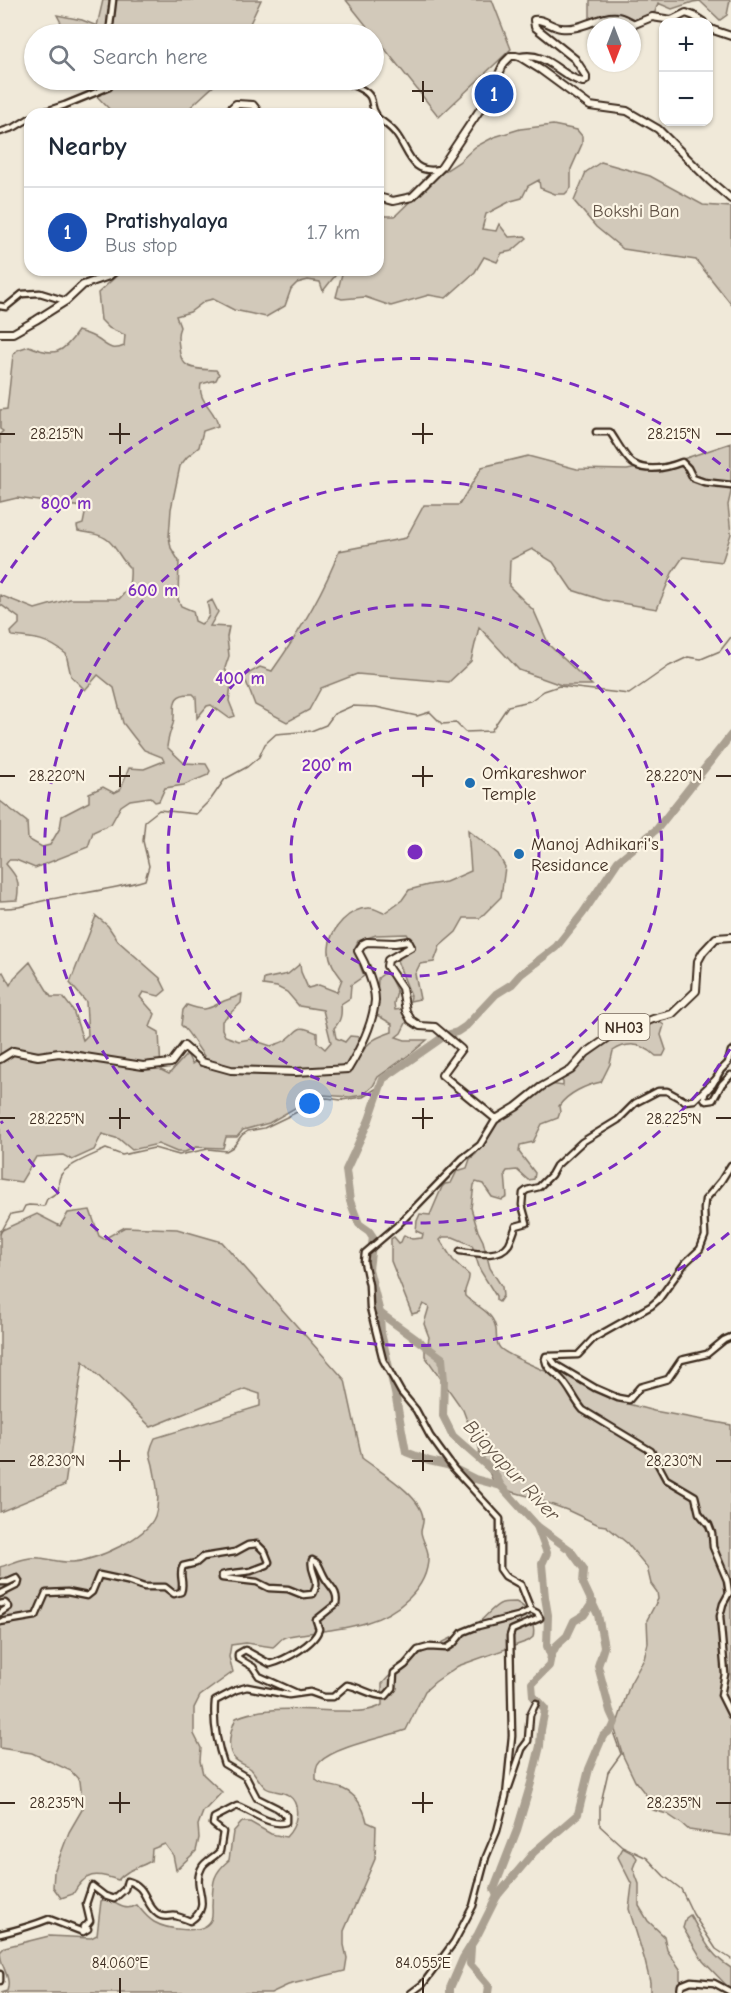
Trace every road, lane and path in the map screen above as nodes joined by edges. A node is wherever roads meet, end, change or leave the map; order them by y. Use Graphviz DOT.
graph roads {
  1 [pos="113,0"];
  2 [pos="662,18"];
  3 [pos="676,18"];
  4 [pos="697,18"];
  5 [pos="110,24"];
  6 [pos="713,30"];
  7 [pos="731,36"];
  8 [pos="520,57"];
  9 [pos="104,90"];
  10 [pos="361,90"];
  11 [pos="56,108"];
  12 [pos="232,108"];
  13 [pos="255,108"];
  14 [pos="372,108"];
  15 [pos="24,122"];
  16 [pos="384,123"];
  17 [pos="0,132"];
  18 [pos="441,168"];
  19 [pos="384,199"];
  20 [pos="731,199"];
  21 [pos="109,276"];
  22 [pos="66,302"];
  23 [pos="0,306"];
  24 [pos="0,333"];
  25 [pos="596,432"];
  26 [pos="731,485"];
  27 [pos="731,937"];
  28 [pos="731,1051"];
  29 [pos="0,1059"];
  30 [pos="731,1075"];
  31 [pos="717,1078"];
  32 [pos="496,1119"];
  33 [pos="731,1165"];
  34 [pos="460,1251"];
  35 [pos="731,1337"];
  36 [pos="549,1356"];
  37 [pos="0,1582"];
  38 [pos="0,1594"];
  39 [pos="0,1605"];
  40 [pos="531,1610"];
  41 [pos="0,1612"];
  42 [pos="0,1622"];
  43 [pos="300,1694"];
  44 [pos="536,1703"];
  45 [pos="731,1716"];
  46 [pos="506,1796"];
  47 [pos="0,1934"];
  48 [pos="0,1974"];
  49 [pos="0,1981"];
  50 [pos="731,1992"];
  51 [pos="411,1993"];
  52 [pos="680,1993"];
  1 -- 5 [label="street"];
  2 -- 8 [label="main road"];
  3 -- 4 [label="main road"];
  6 -- 7 [label="main road"];
  8 -- 18 [label="main road"];
  8 -- 20 [label="main road"];
  9 -- 11 [label="street"];
  10 -- 14 [label="street"];
  12 -- 13 [label="main road"];
  15 -- 17 [label="street"];
  16 -- 18 [label="street"];
  18 -- 19 [label="main road"];
  21 -- 22 [label="main road"];
  22 -- 23 [label="street"];
  22 -- 24 [label="main road"];
  25 -- 26 [label="street"];
  27 -- 32 [label="main road, NH03"];
  28 -- 31 [label="street"];
  29 -- 32 [label="main road"];
  30 -- 31 [label="street"];
  31 -- 34 [label="street"];
  32 -- 40 [label="street"];
  33 -- 36 [label="street"];
  35 -- 36 [label="street"];
  36 -- 45 [label="street"];
  37 -- 38 [label="street"];
  39 -- 41 [label="street"];
  40 -- 43 [label="street"];
  40 -- 46 [label="street"];
  42 -- 43 [label="street"];
  43 -- 47 [label="street"];
  44 -- 46 [label="street"];
  46 -- 51 [label="street"];
  48 -- 49 [label="street"];
  50 -- 52 [label="street"];
}
